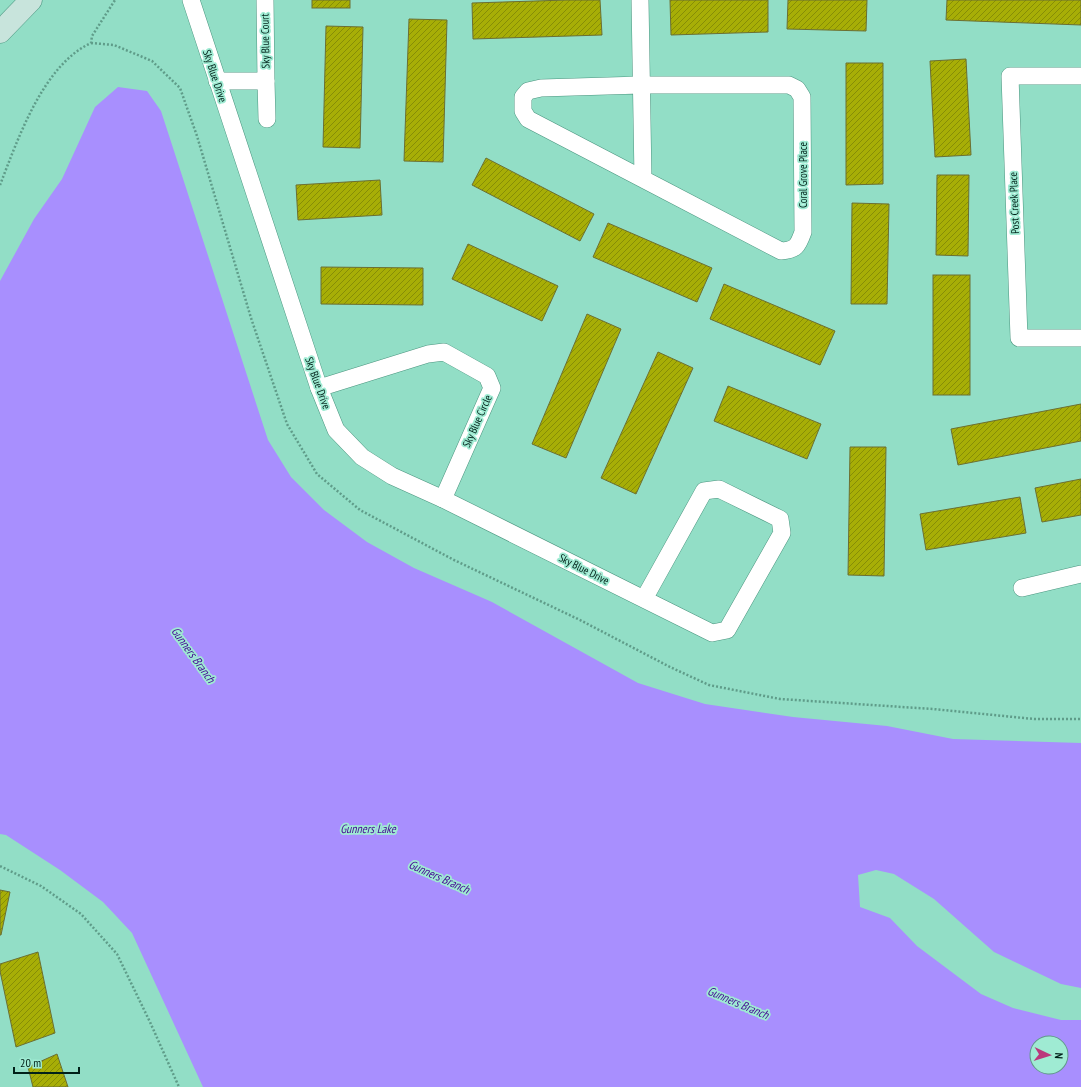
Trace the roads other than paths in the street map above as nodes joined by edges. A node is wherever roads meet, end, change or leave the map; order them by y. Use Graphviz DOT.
graph roads {
  1 [pos="31,0"];
  2 [pos="191,0"];
  3 [pos="265,0"];
  4 [pos="640,0"];
  5 [pos="0,32"];
  6 [pos="1081,76"];
  7 [pos="217,81"];
  8 [pos="266,81"];
  9 [pos="641,85"];
  10 [pos="267,119"];
  11 [pos="643,179"];
  12 [pos="1081,338"];
  13 [pos="319,388"];
  14 [pos="443,499"];
  15 [pos="1081,574"];
  16 [pos="1022,588"];
  17 [pos="644,599"];
  1 -- 5 [label="street"];
  2 -- 7 [label="street, Sky Blue Drive"];
  3 -- 8 [label="street, Sky Blue Court"];
  4 -- 9 [label="street"];
  6 -- 12 [label="street, Post Creek Place"];
  7 -- 8 [label="street, Sky Blue Court"];
  7 -- 13 [label="street, Sky Blue Drive"];
  8 -- 10 [label="street"];
  9 -- 11 [label="street"];
  9 -- 11 [label="street, Coral Grove Place"];
  9 -- 11 [label="street, Coral Grove Place"];
  13 -- 14 [label="street, Sky Blue Drive"];
  13 -- 14 [label="street, Sky Blue Circle"];
  14 -- 17 [label="street, Sky Blue Drive"];
  15 -- 16 [label="street"];
  17 -- 17 [label="street, Sky Blue Drive"];
}
